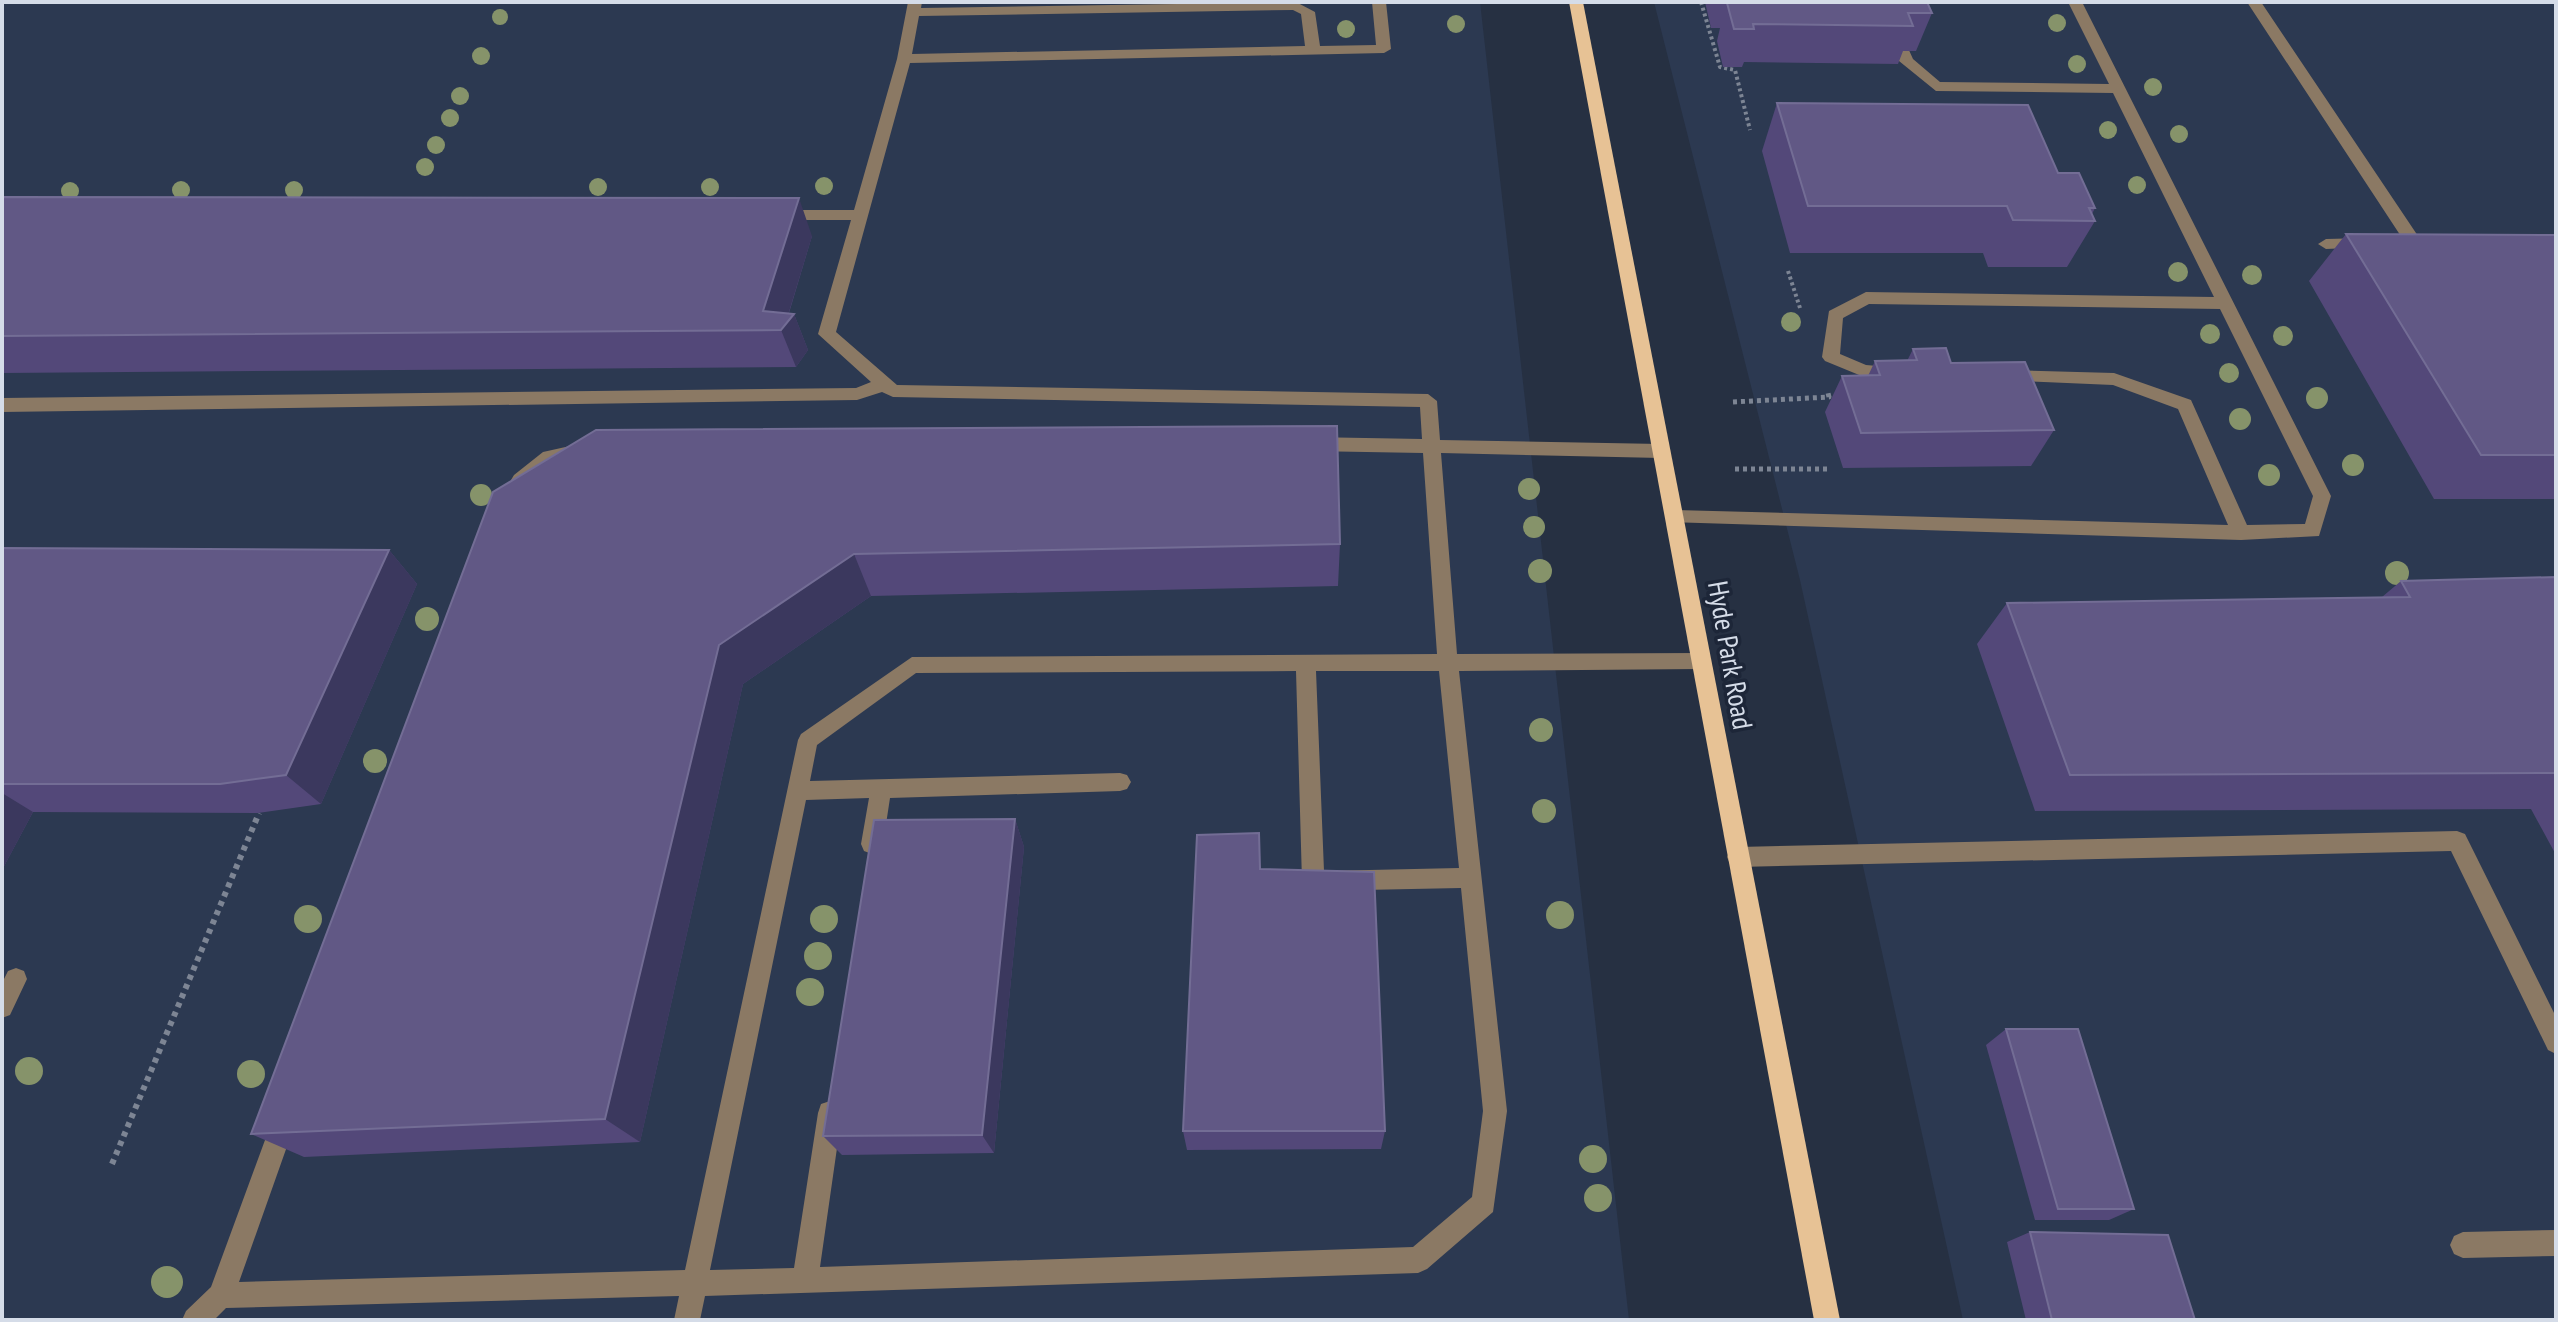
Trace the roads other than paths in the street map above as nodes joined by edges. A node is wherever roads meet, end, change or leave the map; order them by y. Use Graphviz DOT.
graph roads {
  1 [pos="1379,2"];
  2 [pos="1576,2"];
  3 [pos="2075,2"];
  4 [pos="2254,2"];
  5 [pos="915,7"];
  6 [pos="1313,50"];
  7 [pos="1903,51"];
  8 [pos="904,59"];
  9 [pos="2119,89"];
  10 [pos="767,215"];
  11 [pos="860,215"];
  12 [pos="2326,244"];
  13 [pos="2225,303"];
  14 [pos="1911,373"];
  15 [pos="1989,375"];
  16 [pos="885,384"];
  17 [pos="2,405"];
  18 [pos="1286,444"];
  19 [pos="606,446"];
  20 [pos="1430,446"];
  21 [pos="1661,451"];
  22 [pos="510,499"];
  23 [pos="1675,517"];
  24 [pos="2241,533"];
  25 [pos="1701,661"];
  26 [pos="1448,662"];
  27 [pos="1306,663"];
  28 [pos="1120,782"];
  29 [pos="881,789"];
  30 [pos="799,791"];
  31 [pos="1738,857"];
  32 [pos="868,868"];
  33 [pos="1470,878"];
  34 [pos="16,979"];
  35 [pos="2,1007"];
  36 [pos="2556,1042"];
  37 [pos="834,1089"];
  38 [pos="292,1100"];
  39 [pos="2556,1243"];
  40 [pos="2463,1245"];
  41 [pos="805,1279"];
  42 [pos="695,1281"];
  43 [pos="221,1295"];
  44 [pos="195,1320"];
  45 [pos="687,1320"];
  46 [pos="1827,1320"];
  1 -- 6 [label="lane"];
  2 -- 21 [label="main road, Hyde Park Road"];
  3 -- 9 [label="lane"];
  4 -- 12 [label="lane"];
  5 -- 6 [label="lane"];
  5 -- 8 [label="lane"];
  6 -- 8 [label="lane"];
  7 -- 9 [label="lane"];
  8 -- 11 [label="lane"];
  9 -- 13 [label="lane"];
  10 -- 11 [label="lane"];
  11 -- 16 [label="lane"];
  13 -- 14 [label="lane"];
  13 -- 24 [label="lane"];
  15 -- 24 [label="lane"];
  16 -- 17 [label="lane"];
  16 -- 20 [label="lane"];
  18 -- 20 [label="lane"];
  19 -- 22 [label="lane"];
  20 -- 21 [label="lane"];
  20 -- 26 [label="lane"];
  21 -- 23 [label="main road, Hyde Park Road"];
  23 -- 24 [label="lane"];
  23 -- 25 [label="main road, Hyde Park Road"];
  25 -- 26 [label="lane"];
  25 -- 31 [label="main road, Hyde Park Road"];
  26 -- 27 [label="lane"];
  26 -- 33 [label="lane"];
  27 -- 30 [label="lane"];
  27 -- 33 [label="lane"];
  28 -- 29 [label="lane"];
  29 -- 30 [label="lane"];
  29 -- 32 [label="lane"];
  30 -- 42 [label="lane"];
  31 -- 36 [label="lane"];
  31 -- 46 [label="main road, Hyde Park Road"];
  33 -- 41 [label="lane"];
  34 -- 35 [label="lane"];
  37 -- 41 [label="lane"];
  38 -- 43 [label="lane"];
  39 -- 40 [label="lane"];
  41 -- 42 [label="lane"];
  42 -- 43 [label="lane"];
  42 -- 45 [label="lane"];
  43 -- 44 [label="lane"];
}
